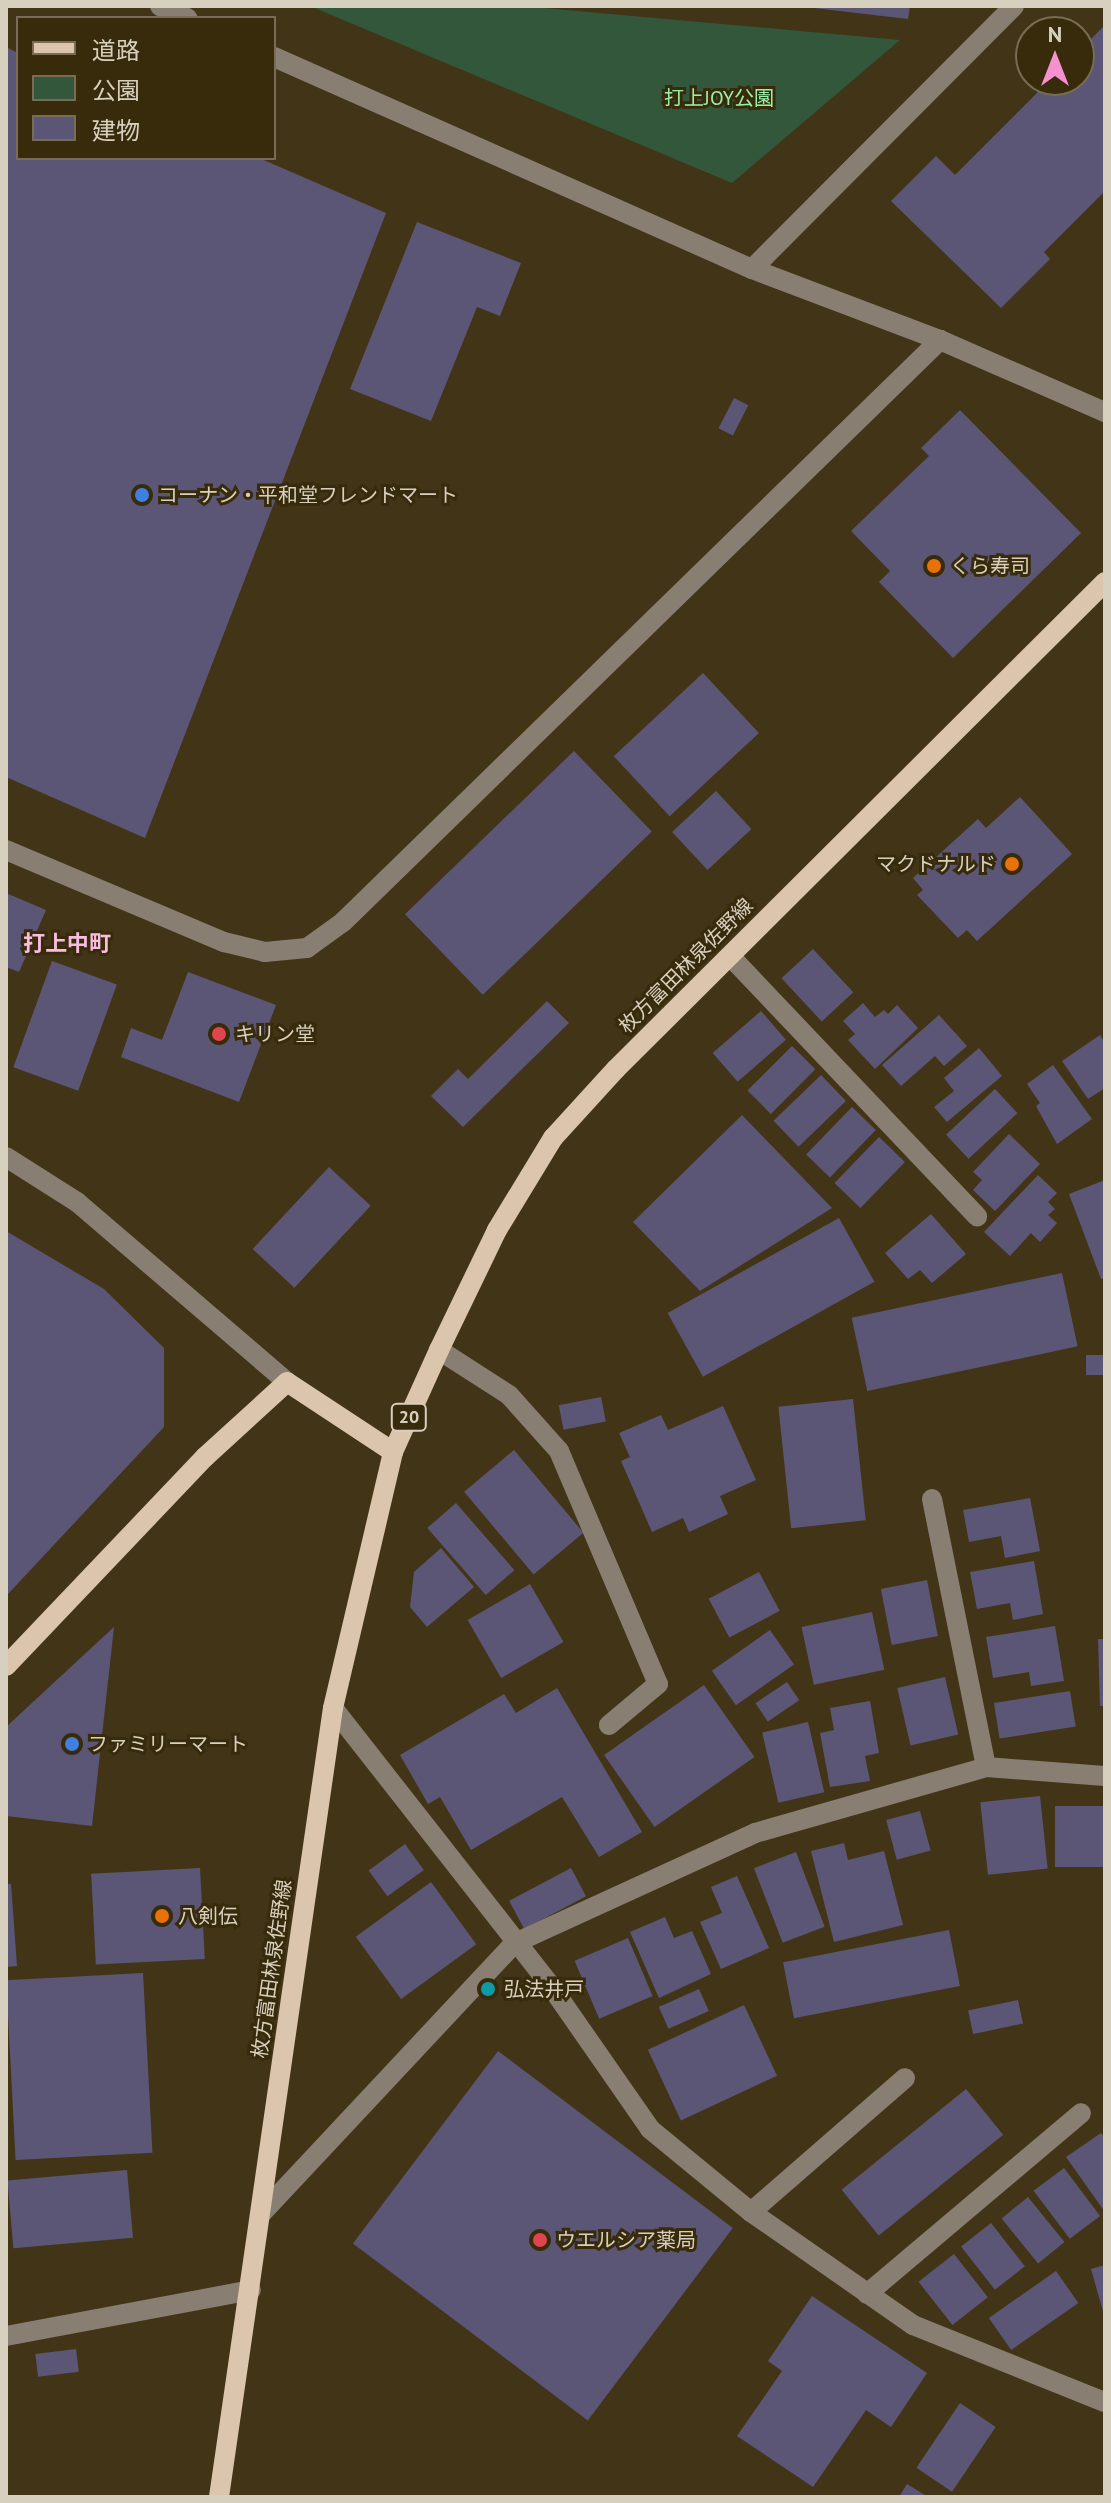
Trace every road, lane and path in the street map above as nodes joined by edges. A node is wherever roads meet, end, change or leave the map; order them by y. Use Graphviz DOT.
graph roads {
  1 [pos="160,6"];
  2 [pos="1014,6"];
  3 [pos="182,16"];
  4 [pos="276,58"];
  5 [pos="752,269"];
  6 [pos="940,340"];
  7 [pos="1105,412"];
  8 [pos="1105,582"];
  9 [pos="6,850"];
  10 [pos="730,956"];
  11 [pos="6,1157"];
  12 [pos="977,1216"];
  13 [pos="439,1350"];
  14 [pos="287,1382"];
  15 [pos="393,1452"];
  16 [pos="932,1499"];
  17 [pos="6,1666"];
  18 [pos="333,1708"];
  19 [pos="609,1725"];
  20 [pos="986,1767"];
  21 [pos="1105,1776"];
  22 [pos="515,1943"];
  23 [pos="905,2078"];
  24 [pos="1081,2113"];
  25 [pos="751,2212"];
  26 [pos="261,2214"];
  27 [pos="251,2290"];
  28 [pos="867,2294"];
  29 [pos="6,2336"];
  30 [pos="1105,2402"];
  31 [pos="219,2497"];
  1 -- 3 [label="street"];
  2 -- 5 [label="street"];
  4 -- 5 [label="street"];
  5 -- 6 [label="street"];
  6 -- 7 [label="street"];
  6 -- 9 [label="street"];
  8 -- 10 [label="main road, 枚方富田林泉佐野線 / 20"];
  10 -- 12 [label="street"];
  10 -- 13 [label="main road, 枚方富田林泉佐野線 / 20"];
  11 -- 14 [label="street"];
  13 -- 15 [label="main road, 枚方富田林泉佐野線 / 20"];
  13 -- 19 [label="street"];
  14 -- 15 [label="main road"];
  14 -- 17 [label="main road"];
  15 -- 18 [label="main road, 枚方富田林泉佐野線 / 20"];
  16 -- 20 [label="street"];
  18 -- 22 [label="street"];
  18 -- 26 [label="main road, 枚方富田林泉佐野線 / 20"];
  20 -- 21 [label="street"];
  20 -- 22 [label="street"];
  22 -- 25 [label="street"];
  22 -- 26 [label="street"];
  23 -- 25 [label="street"];
  24 -- 28 [label="street"];
  25 -- 28 [label="street"];
  26 -- 27 [label="main road, 枚方富田林泉佐野線 / 20"];
  27 -- 29 [label="street"];
  27 -- 31 [label="main road, 枚方富田林泉佐野線 / 20"];
  28 -- 30 [label="street"];
}
